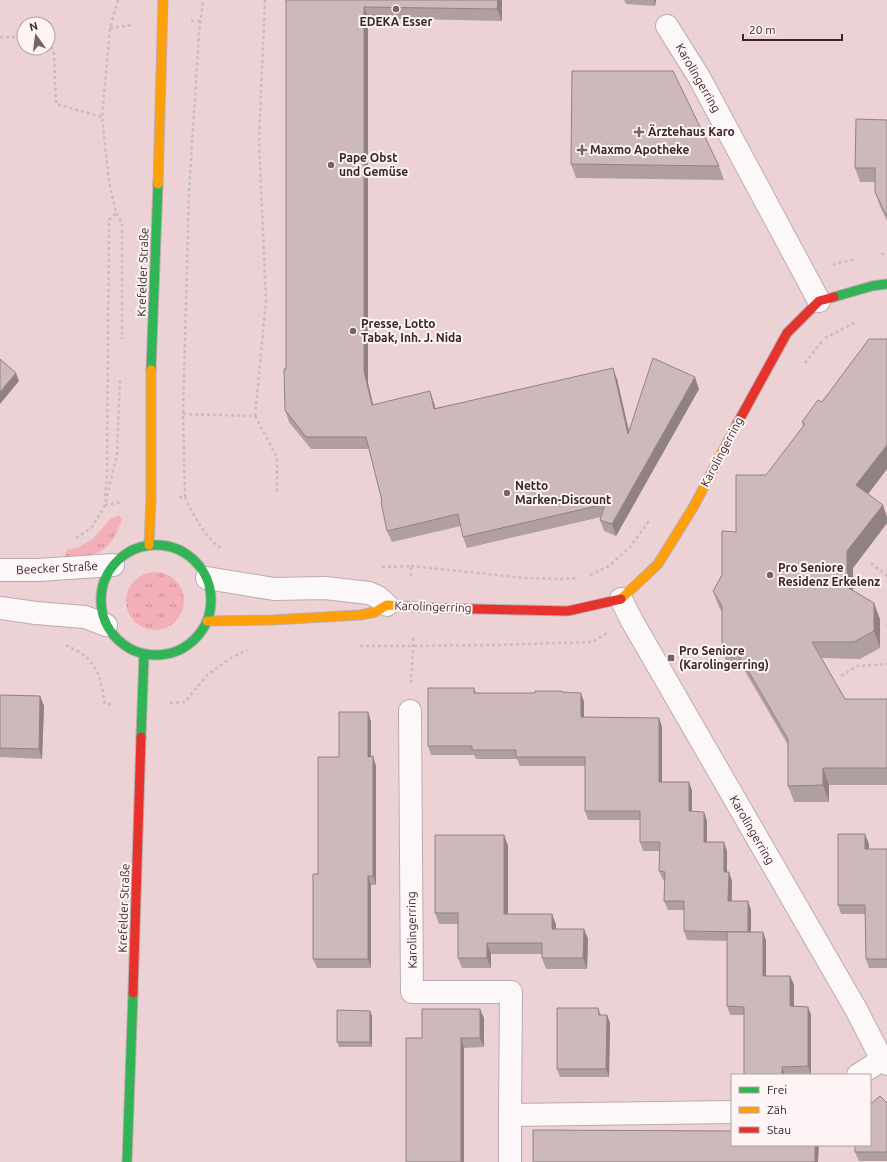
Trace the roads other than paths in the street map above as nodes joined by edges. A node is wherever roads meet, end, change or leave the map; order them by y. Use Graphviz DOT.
graph roads {
  1 [pos="163,0"];
  2 [pos="667,26"];
  3 [pos="887,284"];
  4 [pos="818,301"];
  5 [pos="149,545"];
  6 [pos="114,565"];
  7 [pos="0,570"];
  8 [pos="207,578"];
  9 [pos="621,599"];
  10 [pos="387,605"];
  11 [pos="0,608"];
  12 [pos="207,622"];
  13 [pos="106,625"];
  14 [pos="144,654"];
  15 [pos="410,711"];
  16 [pos="885,1062"];
  17 [pos="860,1074"];
  18 [pos="731,1112"];
  19 [pos="510,1115"];
  20 [pos="127,1162"];
  21 [pos="510,1162"];
  1 -- 5 [label="street, Krefelder Straße"];
  2 -- 4 [label="street, Karolingerring"];
  3 -- 4 [label="street"];
  4 -- 9 [label="street, Karolingerring"];
  5 -- 6 [label="street"];
  5 -- 8 [label="street"];
  6 -- 7 [label="street, Beecker Straße"];
  6 -- 13 [label="street"];
  8 -- 10 [label="street, Karolingerring"];
  8 -- 12 [label="street"];
  9 -- 10 [label="street, Karolingerring"];
  9 -- 16 [label="street, Karolingerring"];
  10 -- 12 [label="street, Karolingerring"];
  11 -- 13 [label="street"];
  12 -- 14 [label="street"];
  13 -- 14 [label="street"];
  14 -- 20 [label="street, Krefelder Straße"];
  15 -- 19 [label="street, Karolingerring"];
  16 -- 17 [label="street, Karolingerring"];
  18 -- 19 [label="street"];
  19 -- 21 [label="street, Karolingerring"];
}
